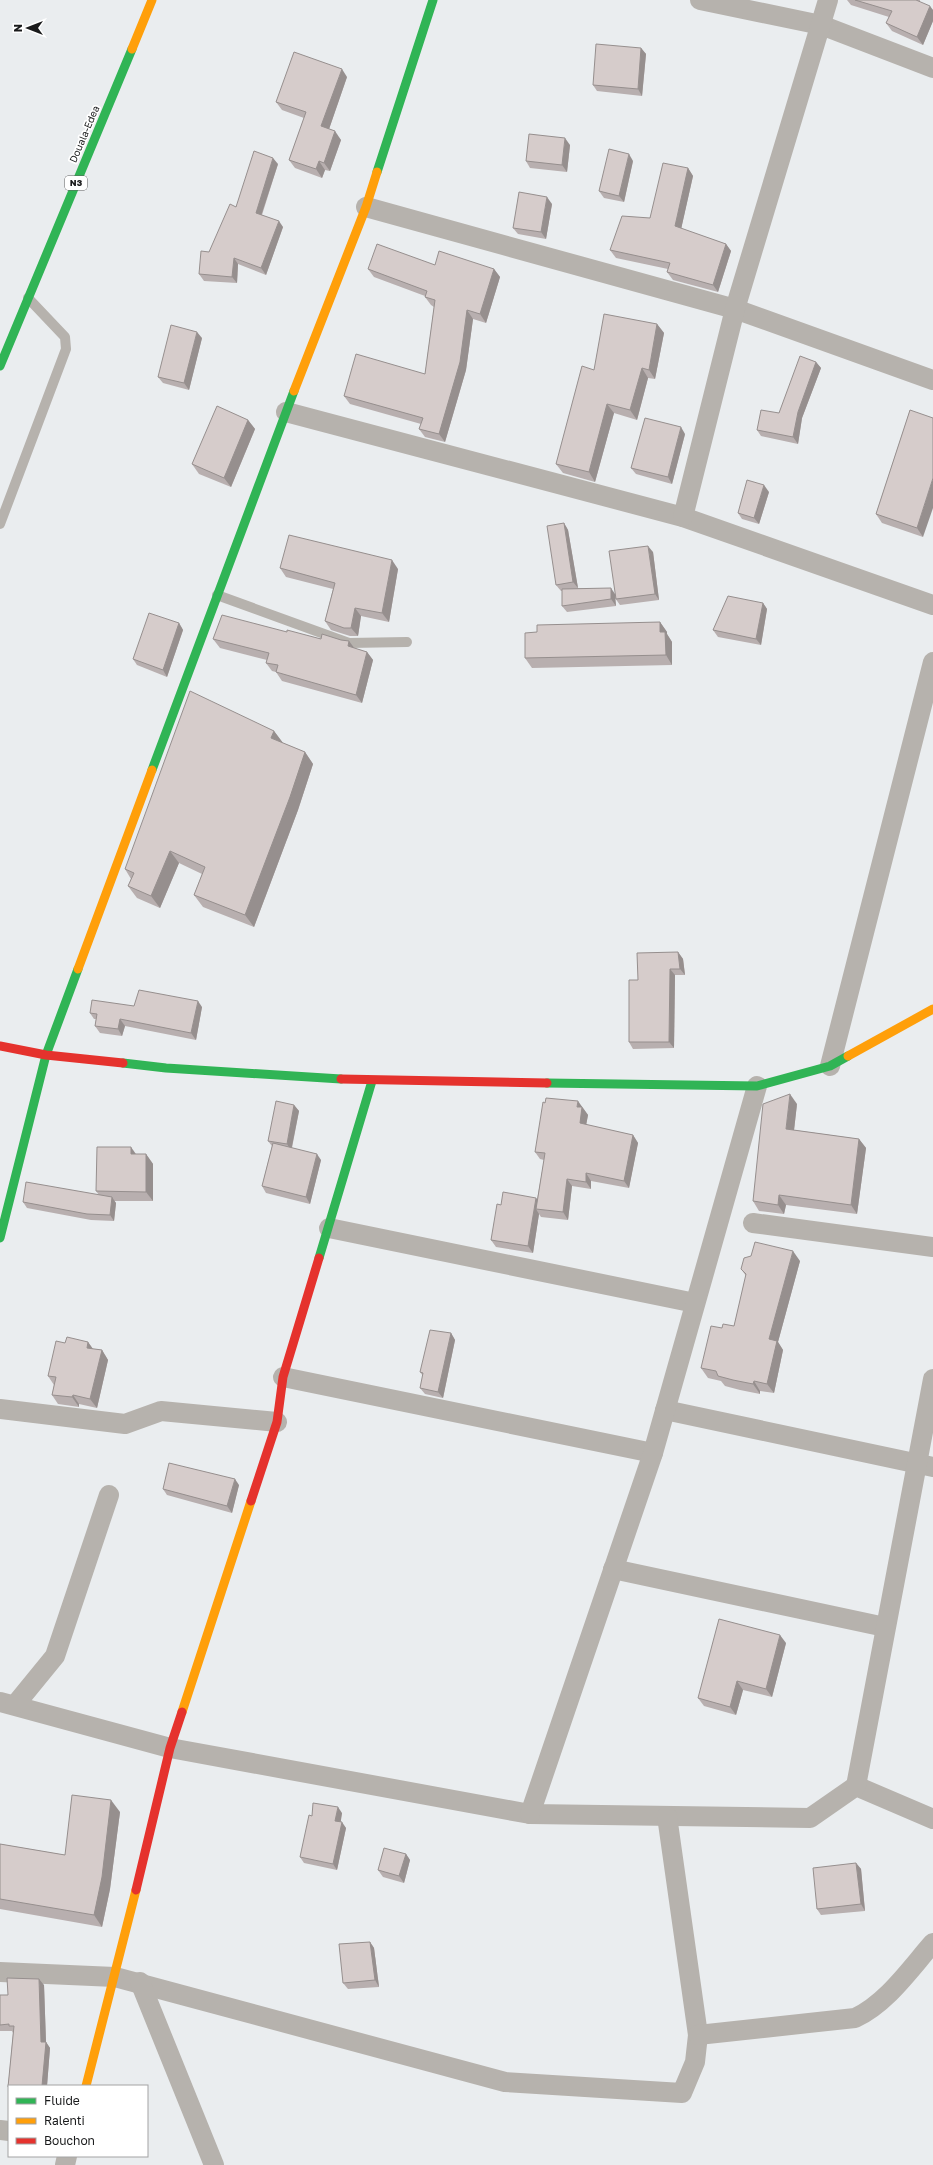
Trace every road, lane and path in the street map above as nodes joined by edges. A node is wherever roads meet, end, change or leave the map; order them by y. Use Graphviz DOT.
graph roads {
  1 [pos="152,0"];
  2 [pos="433,0"];
  3 [pos="700,0"];
  4 [pos="828,0"];
  5 [pos="821,25"];
  6 [pos="933,68"];
  7 [pos="366,207"];
  8 [pos="28,298"];
  9 [pos="735,309"];
  10 [pos="0,366"];
  11 [pos="933,380"];
  12 [pos="286,412"];
  13 [pos="683,517"];
  14 [pos="0,524"];
  15 [pos="217,595"];
  16 [pos="933,605"];
  17 [pos="407,642"];
  18 [pos="933,662"];
  19 [pos="933,1010"];
  20 [pos="0,1046"];
  21 [pos="46,1056"];
  22 [pos="830,1066"];
  23 [pos="372,1081"];
  24 [pos="757,1086"];
  25 [pos="753,1223"];
  26 [pos="329,1228"];
  27 [pos="0,1238"];
  28 [pos="933,1247"];
  29 [pos="695,1302"];
  30 [pos="283,1377"];
  31 [pos="933,1379"];
  32 [pos="0,1409"];
  33 [pos="665,1410"];
  34 [pos="276,1422"];
  35 [pos="653,1453"];
  36 [pos="925,1464"];
  37 [pos="109,1495"];
  38 [pos="613,1569"];
  39 [pos="885,1627"];
  40 [pos="7,1703"];
  41 [pos="170,1748"];
  42 [pos="856,1786"];
  43 [pos="530,1814"];
  44 [pos="667,1816"];
  45 [pos="933,1819"];
  46 [pos="933,1943"];
  47 [pos="0,1972"];
  48 [pos="115,1977"];
  49 [pos="140,1982"];
  50 [pos="698,2035"];
  51 [pos="86,2085"];
  52 [pos="214,2165"];
  1 -- 8 [label="main road, Douala-Edea / N3"];
  2 -- 7 [label="main road"];
  3 -- 5 [label="street"];
  4 -- 5 [label="street"];
  5 -- 6 [label="street"];
  5 -- 9 [label="street"];
  7 -- 9 [label="street"];
  7 -- 12 [label="main road"];
  8 -- 10 [label="main road, Douala-Edea / N3"];
  8 -- 14 [label="lane"];
  9 -- 11 [label="street"];
  9 -- 13 [label="street"];
  12 -- 13 [label="street"];
  12 -- 15 [label="main road"];
  13 -- 16 [label="street"];
  15 -- 17 [label="lane"];
  15 -- 21 [label="main road"];
  18 -- 22 [label="street"];
  19 -- 22 [label="main road"];
  20 -- 21 [label="main road"];
  21 -- 23 [label="main road"];
  21 -- 27 [label="main road"];
  22 -- 24 [label="main road"];
  23 -- 24 [label="main road"];
  23 -- 26 [label="main road"];
  24 -- 29 [label="street"];
  25 -- 28 [label="street"];
  26 -- 29 [label="street"];
  26 -- 30 [label="main road"];
  29 -- 33 [label="street"];
  30 -- 34 [label="main road"];
  30 -- 35 [label="street"];
  31 -- 36 [label="street"];
  32 -- 34 [label="street"];
  33 -- 35 [label="street"];
  33 -- 36 [label="street"];
  34 -- 41 [label="main road"];
  35 -- 38 [label="street"];
  36 -- 39 [label="street"];
  37 -- 40 [label="street"];
  38 -- 39 [label="street"];
  38 -- 43 [label="street"];
  39 -- 42 [label="street"];
  40 -- 41 [label="street"];
  41 -- 43 [label="street"];
  41 -- 48 [label="main road"];
  42 -- 44 [label="street"];
  42 -- 45 [label="street"];
  43 -- 44 [label="street"];
  44 -- 50 [label="street"];
  46 -- 50 [label="street"];
  47 -- 48 [label="street"];
  48 -- 49 [label="street"];
  48 -- 51 [label="main road"];
  49 -- 50 [label="street"];
  49 -- 52 [label="street"];
}
